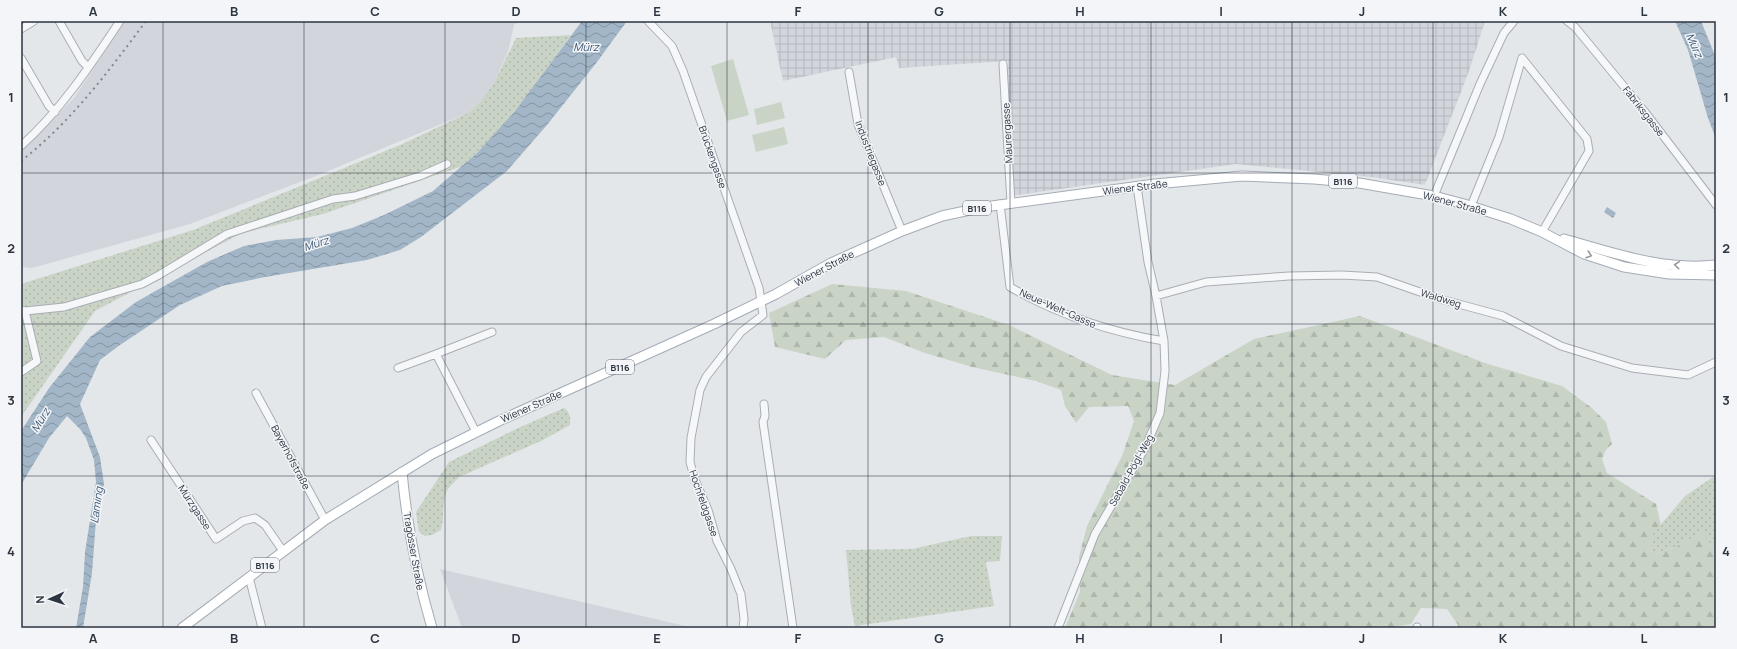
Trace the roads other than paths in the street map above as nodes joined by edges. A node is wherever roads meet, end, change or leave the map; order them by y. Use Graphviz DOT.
graph roads {
  1 [pos="34,21"];
  2 [pos="59,21"];
  3 [pos="120,21"];
  4 [pos="648,21"];
  5 [pos="1514,21"];
  6 [pos="1567,21"];
  7 [pos="21,29"];
  8 [pos="21,58"];
  9 [pos="1003,64"];
  10 [pos="88,67"];
  11 [pos="849,72"];
  12 [pos="55,112"];
  13 [pos="21,146"];
  14 [pos="447,164"];
  15 [pos="1137,186"];
  16 [pos="1434,196"];
  17 [pos="1011,203"];
  18 [pos="1000,204"];
  19 [pos="1716,205"];
  20 [pos="1471,206"];
  21 [pos="902,231"];
  22 [pos="1542,232"];
  23 [pos="1716,265"];
  24 [pos="1716,275"];
  25 [pos="1156,296"];
  26 [pos="762,301"];
  27 [pos="23,310"];
  28 [pos="492,332"];
  29 [pos="1164,341"];
  30 [pos="436,354"];
  31 [pos="1716,362"];
  32 [pos="398,368"];
  33 [pos="21,372"];
  34 [pos="256,393"];
  35 [pos="764,404"];
  36 [pos="476,432"];
  37 [pos="151,440"];
  38 [pos="402,472"];
  39 [pos="325,520"];
  40 [pos="283,551"];
  41 [pos="249,577"];
  42 [pos="182,628"];
  43 [pos="262,628"];
  44 [pos="432,628"];
  45 [pos="743,628"];
  46 [pos="793,628"];
  47 [pos="1058,628"];
  1 -- 7 [label="street"];
  2 -- 10 [label="street"];
  3 -- 10 [label="street"];
  4 -- 26 [label="street, Brückengasse"];
  5 -- 16 [label="street"];
  6 -- 19 [label="street, Fabriksgasse"];
  8 -- 12 [label="street"];
  9 -- 17 [label="street, Maurergasse"];
  10 -- 12 [label="street"];
  11 -- 21 [label="street, Industriegasse"];
  12 -- 13 [label="street"];
  14 -- 27 [label="street"];
  15 -- 16 [label="main road, Wiener Straße / B116"];
  15 -- 17 [label="main road, Wiener Straße / B116"];
  15 -- 25 [label="street, Sebald-Pögl-Weg"];
  16 -- 20 [label="main road, Wiener Straße / B116"];
  17 -- 18 [label="main road, Wiener Straße / B116"];
  18 -- 21 [label="main road, Wiener Straße / B116"];
  18 -- 29 [label="street, Neue-Welt-Gasse"];
  20 -- 22 [label="main road, Wiener Straße / B116"];
  20 -- 22 [label="street"];
  21 -- 26 [label="main road, Wiener Straße / B116"];
  23 -- 22 [label="main road, Wiener Straße, one-way"];
  22 -- 24 [label="main road, Wiener Straße, one-way"];
  25 -- 29 [label="street, Sebald-Pögl-Weg"];
  25 -- 31 [label="street, Waldweg"];
  26 -- 36 [label="main road, Wiener Straße / B116"];
  26 -- 45 [label="street, Hochfeldgasse"];
  27 -- 33 [label="street"];
  28 -- 30 [label="street"];
  29 -- 47 [label="street, Sebald-Pögl-Weg"];
  30 -- 32 [label="street"];
  30 -- 36 [label="street"];
  34 -- 39 [label="street, Bayerhofstraße"];
  35 -- 46 [label="street"];
  36 -- 38 [label="main road, Wiener Straße / B116"];
  37 -- 40 [label="street, Mürzgasse"];
  38 -- 39 [label="main road, Wiener Straße / B116"];
  38 -- 44 [label="main road, Tragösser Straße"];
  39 -- 40 [label="main road, Wiener Straße / B116"];
  40 -- 41 [label="main road, Wiener Straße / B116"];
  41 -- 42 [label="main road, Wiener Straße / B116"];
  41 -- 43 [label="street"];
}
